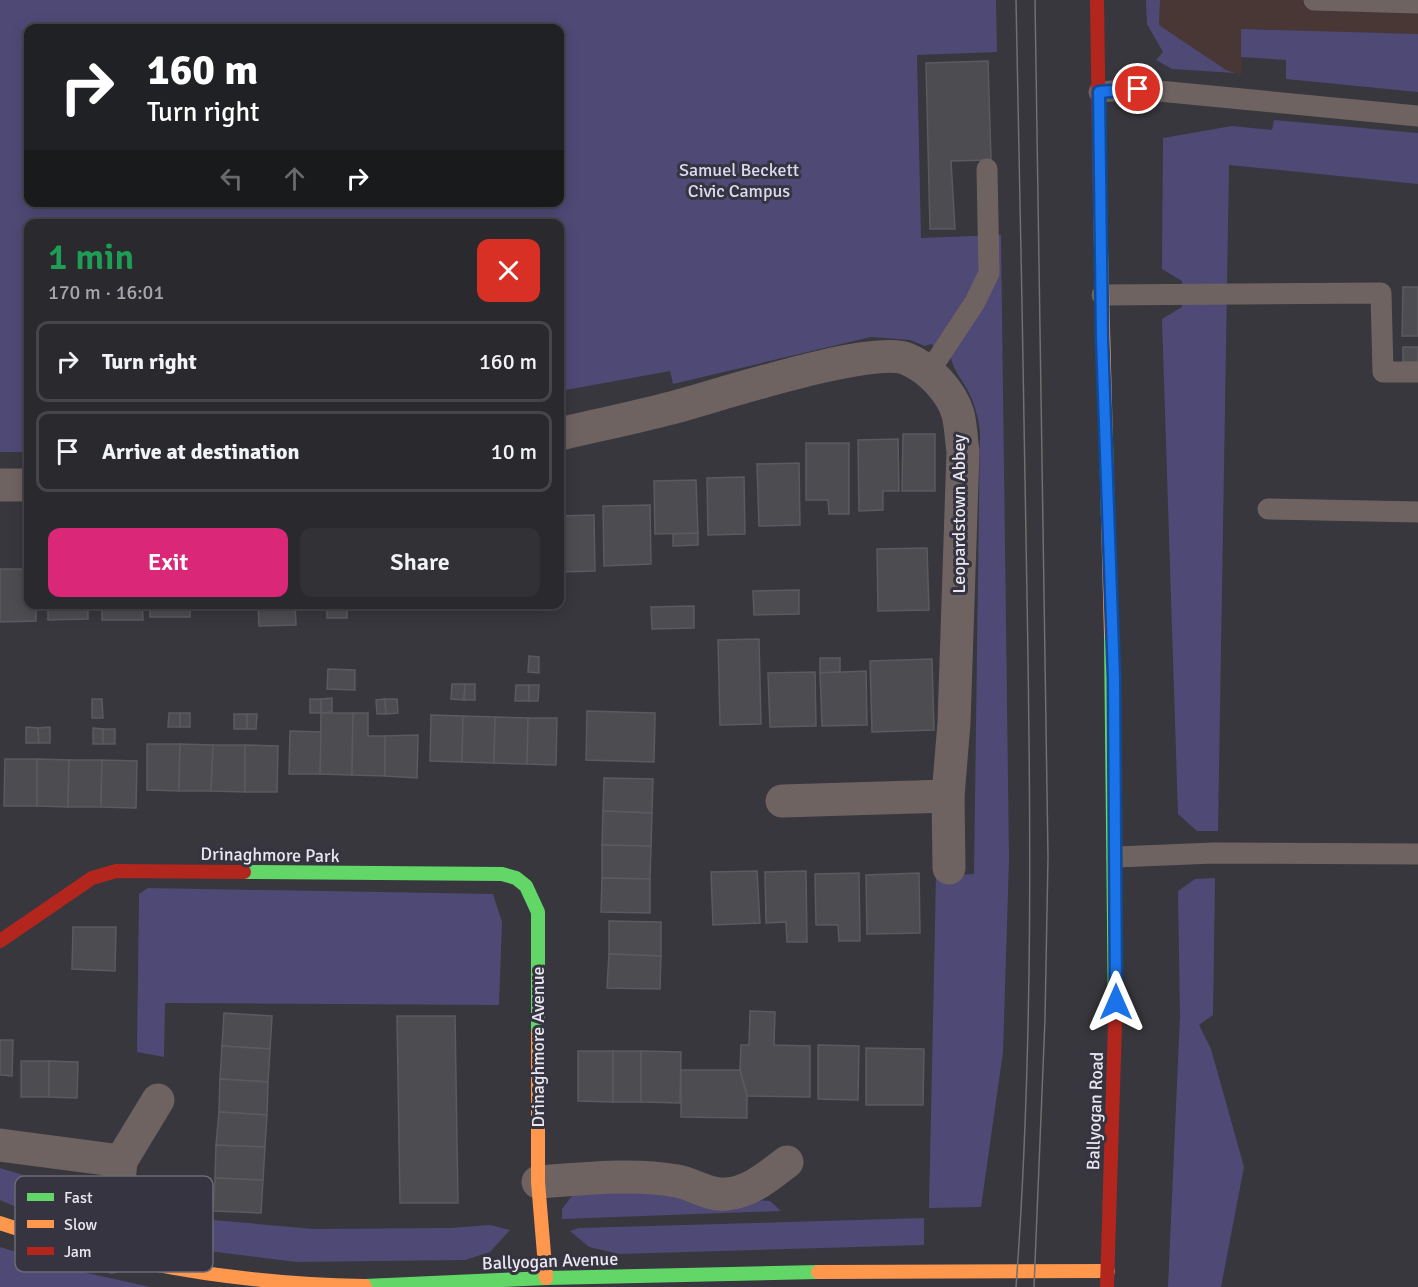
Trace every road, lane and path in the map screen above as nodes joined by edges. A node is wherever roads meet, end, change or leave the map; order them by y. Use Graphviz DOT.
graph roads {
  1 [pos="1097,0"];
  2 [pos="1314,0"];
  3 [pos="1418,3"];
  4 [pos="1099,92"];
  5 [pos="1418,116"];
  6 [pos="987,169"];
  7 [pos="1102,295"];
  8 [pos="929,372"];
  9 [pos="1418,372"];
  10 [pos="564,433"];
  11 [pos="0,485"];
  12 [pos="24,486"];
  13 [pos="1268,509"];
  14 [pos="1418,512"];
  15 [pos="948,796"];
  16 [pos="782,801"];
  17 [pos="1418,854"];
  18 [pos="1117,857"];
  19 [pos="949,868"];
  20 [pos="538,912"];
  21 [pos="0,941"];
  22 [pos="158,1100"];
  23 [pos="0,1145"];
  24 [pos="121,1161"];
  25 [pos="787,1162"];
  26 [pos="120,1176"];
  27 [pos="538,1182"];
  28 [pos="0,1223"];
  29 [pos="15,1228"];
  30 [pos="1108,1271"];
  31 [pos="203,1272"];
  32 [pos="546,1278"];
  33 [pos="591,1282"];
  34 [pos="1107,1287"];
  1 -- 4 [label="street, Ballyogan Road"];
  2 -- 3 [label="lane"];
  4 -- 5 [label="lane"];
  4 -- 7 [label="street, Ballyogan Road"];
  6 -- 8 [label="lane"];
  7 -- 9 [label="lane"];
  7 -- 18 [label="street, Ballyogan Road"];
  8 -- 10 [label="street, Leopardstown Abbey"];
  8 -- 15 [label="street, Leopardstown Abbey"];
  11 -- 12 [label="street"];
  13 -- 14 [label="lane"];
  15 -- 16 [label="street"];
  15 -- 19 [label="street, Leopardstown Abbey"];
  17 -- 18 [label="lane"];
  18 -- 30 [label="street, Ballyogan Road"];
  20 -- 21 [label="street, Drinaghmore Park"];
  20 -- 27 [label="street, Drinaghmore Avenue"];
  22 -- 24 [label="street"];
  23 -- 24 [label="street"];
  24 -- 26 [label="street"];
  25 -- 27 [label="street"];
  27 -- 32 [label="street, Drinaghmore Avenue"];
  28 -- 29 [label="street, Ballyogan Avenue"];
  30 -- 33 [label="street, Ballyogan Avenue"];
  30 -- 34 [label="street, Ballyogan Road"];
  31 -- 32 [label="street, Ballyogan Avenue"];
  32 -- 33 [label="street, Ballyogan Avenue"];
}
